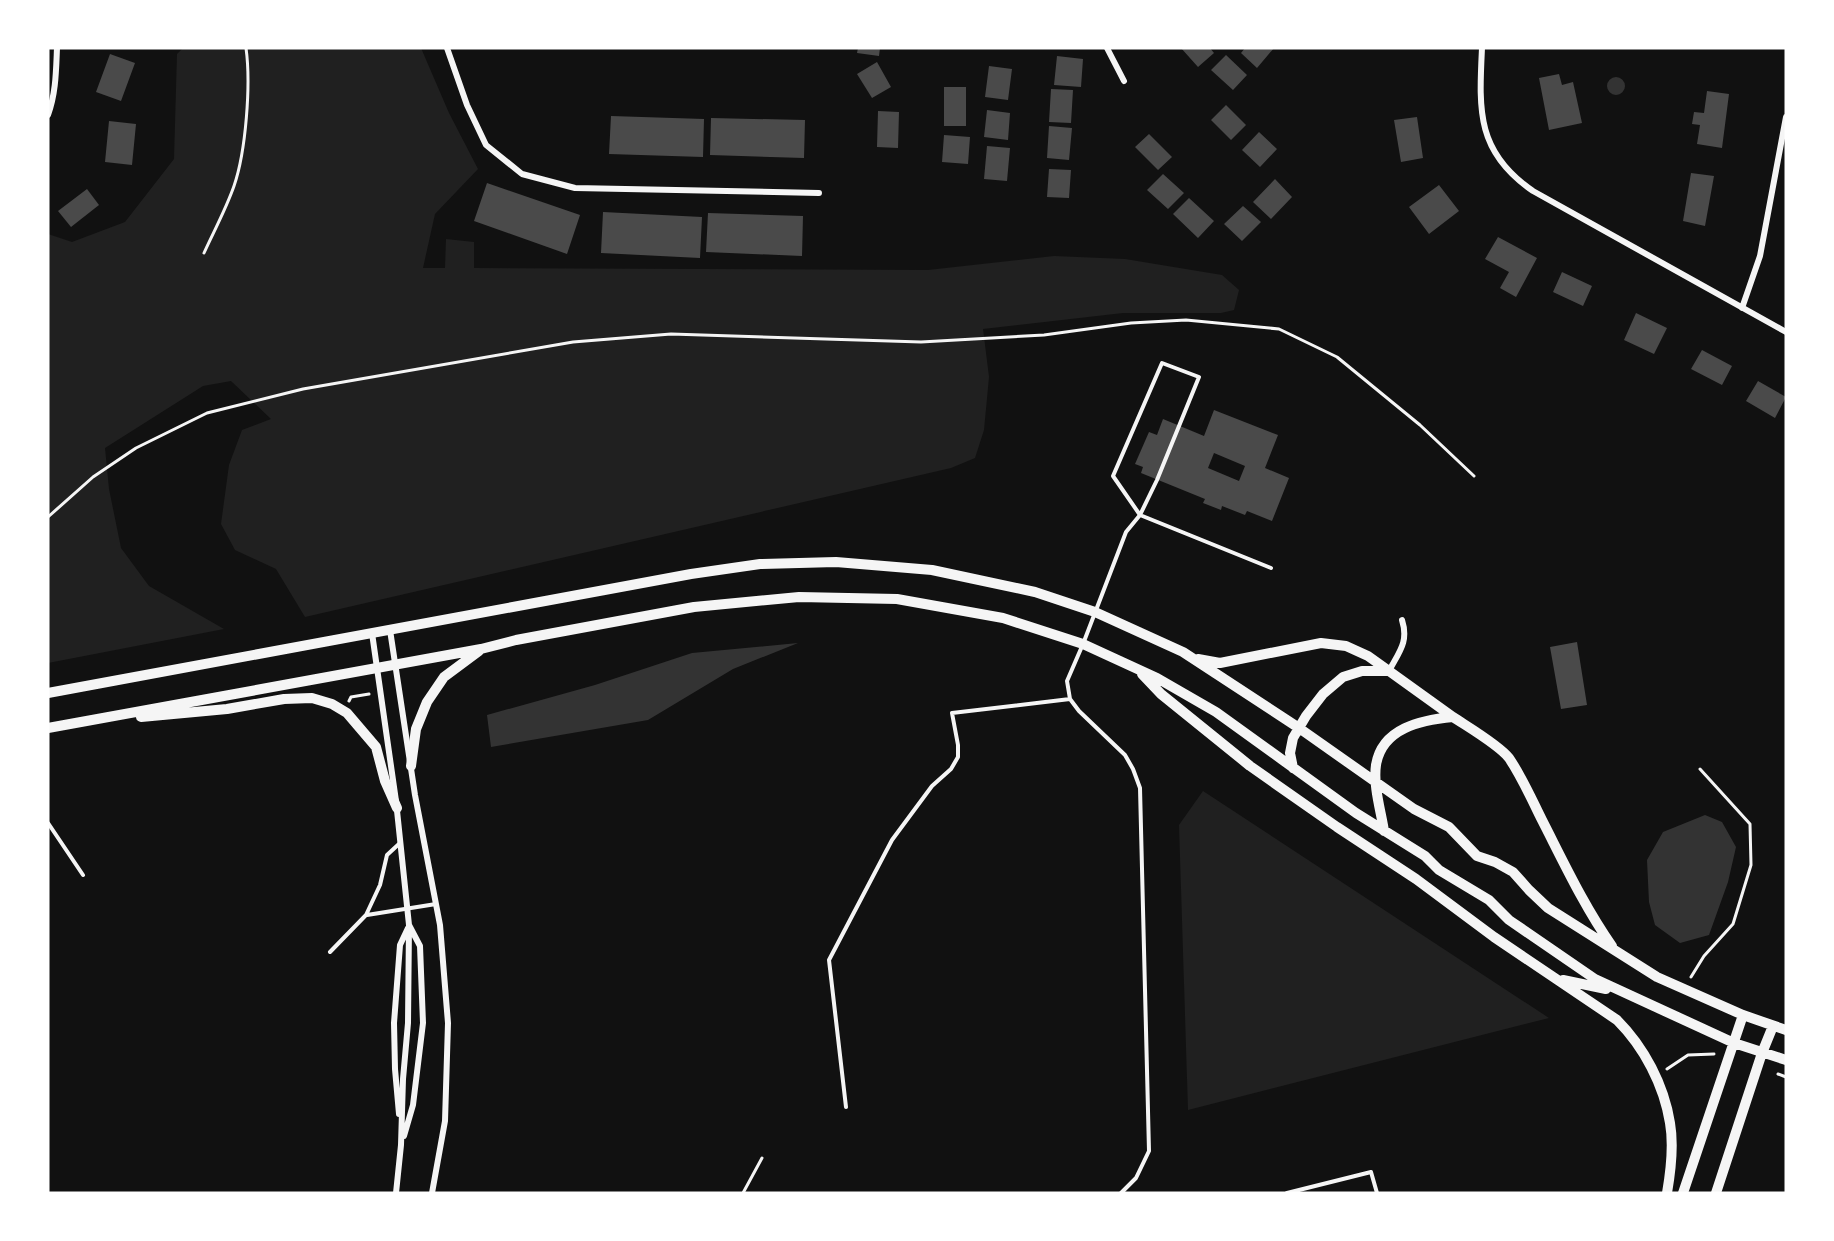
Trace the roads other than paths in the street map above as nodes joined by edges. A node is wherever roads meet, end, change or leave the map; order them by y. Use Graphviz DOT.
graph roads {
  1 [pos="57,48"];
  2 [pos="447,48"];
  3 [pos="1107,48"];
  4 [pos="1482,48"];
  5 [pos="1124,81"];
  6 [pos="48,115"];
  7 [pos="1786,117"];
  8 [pos="819,193"];
  9 [pos="1742,308"];
  10 [pos="1786,332"];
  11 [pos="1140,515"];
  12 [pos="1271,568"];
  13 [pos="1095,612"];
  14 [pos="1402,620"];
  15 [pos="390,630"];
  16 [pos="372,633"];
  17 [pos="1083,644"];
  18 [pos="481,649"];
  19 [pos="1193,658"];
  20 [pos="395,665"];
  21 [pos="378,668"];
  22 [pos="1138,670"];
  23 [pos="1389,671"];
  24 [pos="48,693"];
  25 [pos="1070,699"];
  26 [pos="1453,717"];
  27 [pos="83,722"];
  28 [pos="48,728"];
  29 [pos="1299,728"];
  30 [pos="411,766"];
  31 [pos="1293,768"];
  32 [pos="1376,782"];
  33 [pos="397,808"];
  34 [pos="48,823"];
  35 [pos="1384,831"];
  36 [pos="401,843"];
  37 [pos="83,875"];
  38 [pos="436,904"];
  39 [pos="407,908"];
  40 [pos="366,915"];
  41 [pos="409,925"];
  42 [pos="1615,951"];
  43 [pos="330,952"];
  44 [pos="1554,978"];
  45 [pos="1624,992"];
  46 [pos="1743,1015"];
  47 [pos="1773,1026"];
  48 [pos="1786,1030"];
  49 [pos="1734,1043"];
  50 [pos="1762,1053"];
  51 [pos="1786,1060"];
  52 [pos="846,1107"];
  53 [pos="401,1145"];
  54 [pos="396,1193"];
  55 [pos="432,1193"];
  56 [pos="1121,1193"];
  57 [pos="1287,1193"];
  58 [pos="1377,1193"];
  59 [pos="1667,1193"];
  60 [pos="1683,1193"];
  61 [pos="1716,1193"];
  1 -- 6 [label="street"];
  2 -- 8 [label="street"];
  3 -- 5 [label="street"];
  4 -- 9 [label="street"];
  7 -- 9 [label="street"];
  9 -- 10 [label="street"];
  11 -- 11 [label="lane"];
  11 -- 12 [label="lane"];
  11 -- 13 [label="lane"];
  13 -- 15 [label="street"];
  13 -- 17 [label="lane"];
  13 -- 19 [label="street"];
  14 -- 23 [label="street"];
  15 -- 16 [label="street"];
  15 -- 20 [label="street"];
  16 -- 21 [label="street"];
  16 -- 24 [label="street"];
  17 -- 18 [label="street"];
  17 -- 22 [label="street"];
  17 -- 25 [label="lane"];
  18 -- 20 [label="street"];
  18 -- 30 [label="street"];
  19 -- 23 [label="street"];
  19 -- 29 [label="street"];
  20 -- 21 [label="street"];
  20 -- 30 [label="street"];
  21 -- 27 [label="street"];
  21 -- 33 [label="street"];
  22 -- 31 [label="street"];
  22 -- 44 [label="street"];
  23 -- 26 [label="street"];
  23 -- 29 [label="street"];
  25 -- 52 [label="lane"];
  25 -- 56 [label="lane"];
  26 -- 32 [label="street"];
  26 -- 42 [label="street"];
  27 -- 28 [label="street"];
  27 -- 33 [label="street"];
  29 -- 31 [label="street"];
  29 -- 32 [label="street"];
  30 -- 38 [label="street"];
  31 -- 35 [label="street"];
  32 -- 35 [label="street"];
  32 -- 42 [label="street"];
  33 -- 36 [label="street"];
  34 -- 37 [label="lane"];
  35 -- 45 [label="street"];
  36 -- 39 [label="street"];
  36 -- 40 [label="lane"];
  38 -- 39 [label="lane"];
  38 -- 55 [label="street"];
  39 -- 40 [label="lane"];
  39 -- 41 [label="street"];
  40 -- 43 [label="lane"];
  41 -- 53 [label="street"];
  41 -- 53 [label="street"];
  41 -- 53 [label="street"];
  42 -- 46 [label="street"];
  44 -- 45 [label="street"];
  44 -- 59 [label="street"];
  45 -- 49 [label="street"];
  46 -- 47 [label="street"];
  46 -- 49 [label="street"];
  47 -- 48 [label="street"];
  47 -- 50 [label="street"];
  49 -- 50 [label="street"];
  49 -- 60 [label="street"];
  50 -- 51 [label="street"];
  50 -- 61 [label="street"];
  53 -- 54 [label="street"];
  57 -- 58 [label="lane"];
}
